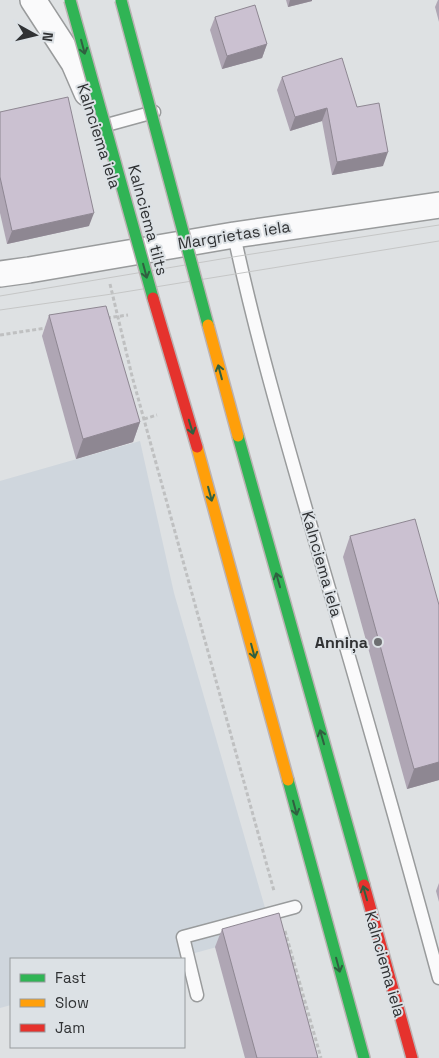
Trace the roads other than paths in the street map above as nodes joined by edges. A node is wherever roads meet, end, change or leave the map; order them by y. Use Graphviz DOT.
graph roads {
  1 [pos="121,0"];
  2 [pos="126,0"];
  3 [pos="54,6"];
  4 [pos="156,111"];
  5 [pos="99,127"];
  6 [pos="439,205"];
  7 [pos="234,235"];
  8 [pos="191,242"];
  9 [pos="133,252"];
  10 [pos="0,274"];
  11 [pos="238,436"];
  12 [pos="295,907"];
  13 [pos="439,978"];
  14 [pos="197,995"];
  15 [pos="364,1058"];
  16 [pos="412,1058"];
  11 -- 1 [label="main road, Kalnciema tilts, one-way, bridge"];
  2 -- 4 [label="lane"];
  3 -- 5 [label="street, Kalnciema iela"];
  3 -- 15 [label="main road, Kalnciema tilts, one-way, bridge"];
  4 -- 5 [label="lane"];
  4 -- 8 [label="lane"];
  5 -- 9 [label="street, Kalnciema iela"];
  6 -- 7 [label="street, Margrietas iela"];
  7 -- 8 [label="street, Margrietas iela"];
  7 -- 13 [label="lane, Kalnciema iela"];
  8 -- 9 [label="street, Margrietas iela"];
  9 -- 10 [label="street, Margrietas iela"];
  16 -- 11 [label="main road, Kalnciema iela, one-way"];
  12 -- 14 [label="lane"];
}
